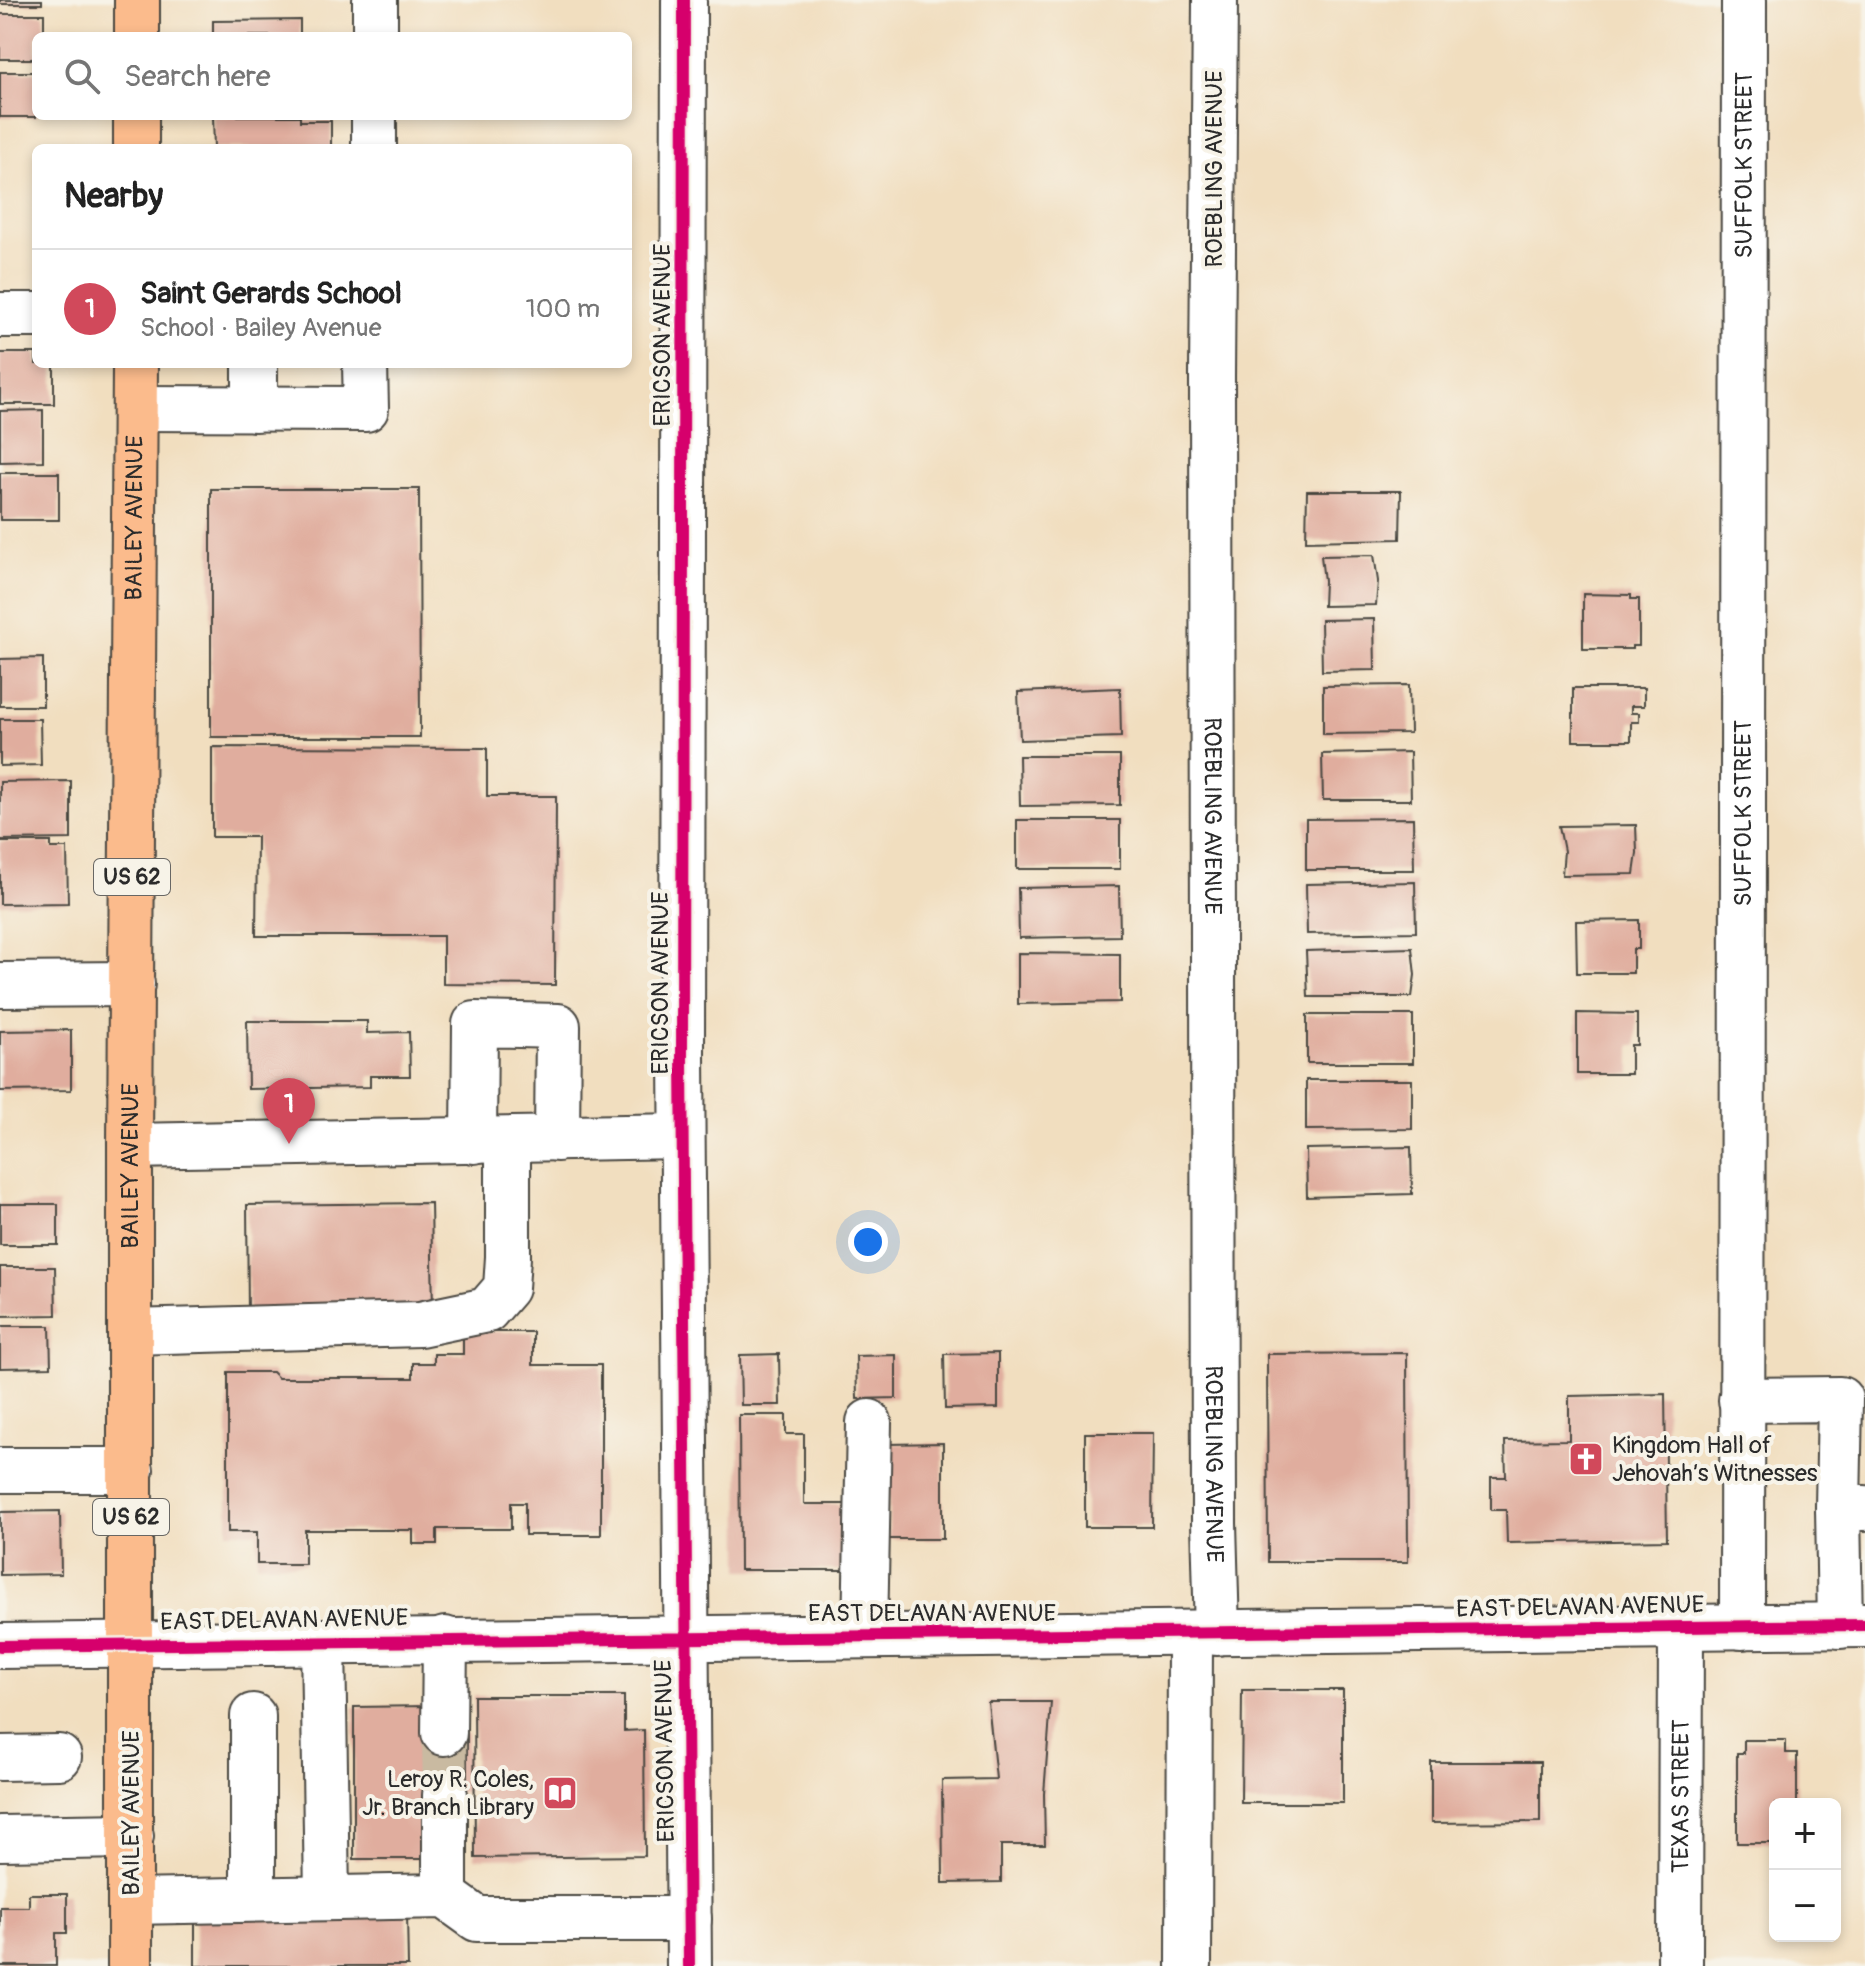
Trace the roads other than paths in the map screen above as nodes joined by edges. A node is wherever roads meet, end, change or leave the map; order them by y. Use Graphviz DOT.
graph roads {
  1 [pos="137,0"];
  2 [pos="375,0"];
  3 [pos="684,0"];
  4 [pos="1215,0"];
  5 [pos="1744,0"];
  6 [pos="137,32"];
  7 [pos="375,32"];
  8 [pos="136,120"];
  9 [pos="374,120"];
  10 [pos="136,144"];
  11 [pos="374,144"];
  12 [pos="0,315"];
  13 [pos="32,315"];
  14 [pos="135,368"];
  15 [pos="255,368"];
  16 [pos="365,368"];
  17 [pos="135,408"];
  18 [pos="255,409"];
  19 [pos="132,984"];
  20 [pos="0,985"];
  21 [pos="682,1136"];
  22 [pos="557,1139"];
  23 [pos="491,1141"];
  24 [pos="130,1146"];
  25 [pos="130,1332"];
  26 [pos="1741,1400"];
  27 [pos="869,1422"];
  28 [pos="0,1470"];
  29 [pos="131,1470"];
  30 [pos="1851,1508"];
  31 [pos="1852,1625"];
  32 [pos="1681,1627"];
  33 [pos="1742,1627"];
  34 [pos="1203,1634"];
  35 [pos="865,1635"];
  36 [pos="686,1637"];
  37 [pos="445,1639"];
  38 [pos="323,1641"];
  39 [pos="131,1644"];
  40 [pos="0,1646"];
  41 [pos="253,1716"];
  42 [pos="444,1733"];
  43 [pos="59,1757"];
  44 [pos="0,1758"];
  45 [pos="445,1795"];
  46 [pos="131,1836"];
  47 [pos="0,1838"];
  48 [pos="445,1896"];
  49 [pos="327,1898"];
  50 [pos="253,1899"];
  51 [pos="130,1902"];
  52 [pos="689,1919"];
  53 [pos="130,1966"];
  54 [pos="689,1966"];
  55 [pos="1189,1966"];
  56 [pos="1680,1966"];
  1 -- 6 [label="main road"];
  2 -- 7 [label="street"];
  3 -- 21 [label="street, ERICSON AVENUE"];
  4 -- 34 [label="street, ROEBLING AVENUE"];
  5 -- 26 [label="street, SUFFOLK STREET"];
  8 -- 10 [label="main road"];
  9 -- 11 [label="street"];
  12 -- 13 [label="street"];
  14 -- 17 [label="main road, BAILEY AVENUE / US 62"];
  15 -- 18 [label="street"];
  16 -- 18 [label="street"];
  17 -- 18 [label="street"];
  17 -- 19 [label="main road, BAILEY AVENUE / US 62"];
  19 -- 20 [label="street"];
  19 -- 24 [label="main road, BAILEY AVENUE / US 62"];
  21 -- 22 [label="street"];
  21 -- 36 [label="street, ERICSON AVENUE"];
  22 -- 23 [label="street"];
  22 -- 23 [label="street"];
  23 -- 24 [label="street"];
  23 -- 25 [label="street"];
  24 -- 25 [label="main road, BAILEY AVENUE / US 62"];
  25 -- 29 [label="main road, BAILEY AVENUE / US 62"];
  26 -- 30 [label="street"];
  26 -- 33 [label="street, SUFFOLK STREET"];
  27 -- 35 [label="street"];
  28 -- 29 [label="street"];
  29 -- 39 [label="main road, BAILEY AVENUE / US 62"];
  30 -- 31 [label="street"];
  31 -- 33 [label="street, EAST DELAVAN AVENUE"];
  32 -- 33 [label="street, EAST DELAVAN AVENUE"];
  32 -- 34 [label="street, EAST DELAVAN AVENUE"];
  32 -- 56 [label="street, TEXAS STREET"];
  34 -- 35 [label="street, EAST DELAVAN AVENUE"];
  34 -- 55 [label="street, ROEBLING AVENUE"];
  35 -- 36 [label="street, EAST DELAVAN AVENUE"];
  36 -- 37 [label="street, EAST DELAVAN AVENUE"];
  36 -- 52 [label="street, ERICSON AVENUE"];
  37 -- 38 [label="street, EAST DELAVAN AVENUE"];
  37 -- 42 [label="street"];
  38 -- 39 [label="street, EAST DELAVAN AVENUE"];
  38 -- 49 [label="street"];
  39 -- 40 [label="street, EAST DELAVAN AVENUE"];
  39 -- 46 [label="main road, BAILEY AVENUE / US 62"];
  41 -- 50 [label="street"];
  43 -- 44 [label="street"];
  45 -- 48 [label="street"];
  46 -- 47 [label="street"];
  46 -- 51 [label="main road, BAILEY AVENUE / US 62"];
  48 -- 49 [label="street"];
  48 -- 52 [label="street"];
  49 -- 50 [label="street"];
  50 -- 51 [label="street"];
  51 -- 53 [label="main road, BAILEY AVENUE / US 62"];
  52 -- 54 [label="street, ERICSON AVENUE"];
}
